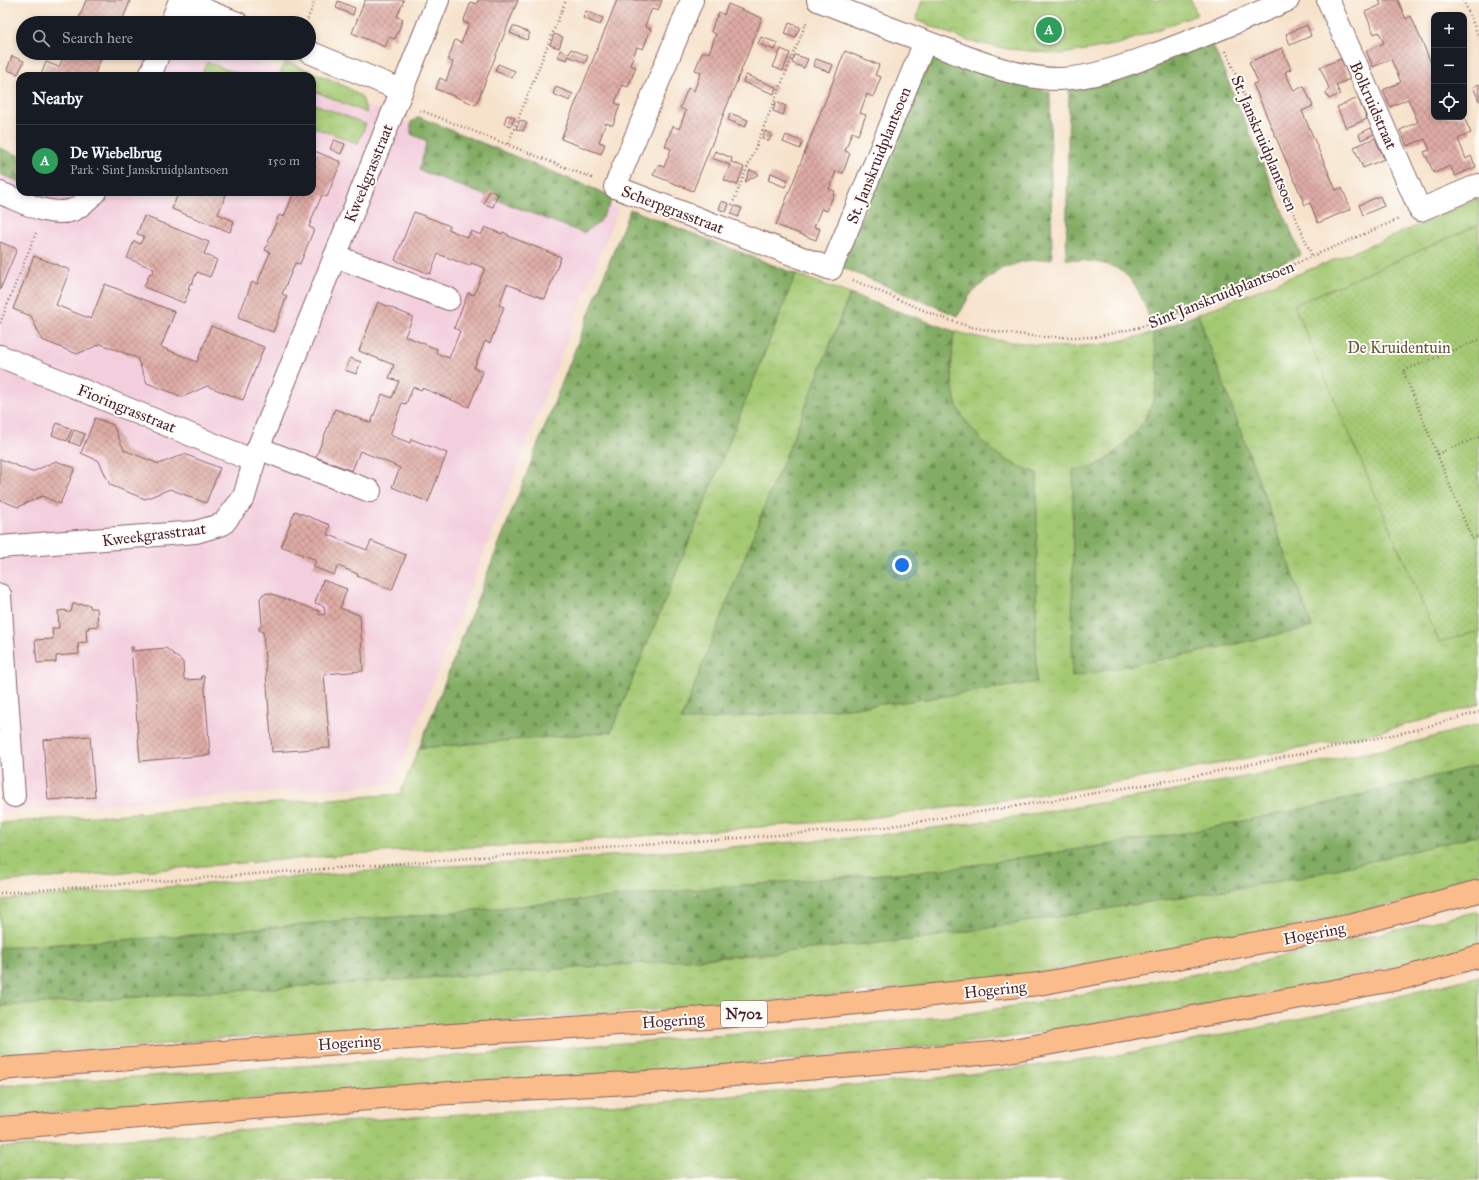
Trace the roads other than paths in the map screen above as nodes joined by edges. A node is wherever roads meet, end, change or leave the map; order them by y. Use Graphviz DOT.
graph roads {
  1 [pos="180,0"];
  2 [pos="438,0"];
  3 [pos="692,0"];
  4 [pos="1288,0"];
  5 [pos="1328,0"];
  6 [pos="814,7"];
  7 [pos="174,16"];
  8 [pos="220,16"];
  9 [pos="925,42"];
  10 [pos="316,55"];
  11 [pos="156,60"];
  12 [pos="152,72"];
  13 [pos="401,90"];
  14 [pos="1479,185"];
  15 [pos="0,193"];
  16 [pos="91,196"];
  17 [pos="335,256"];
  18 [pos="831,269"];
  19 [pos="449,298"];
  20 [pos="0,356"];
  21 [pos="256,454"];
  22 [pos="370,491"];
  23 [pos="0,547"];
  24 [pos="0,594"];
  25 [pos="14,796"];
  26 [pos="1479,891"];
  27 [pos="1479,956"];
  28 [pos="0,1069"];
  29 [pos="0,1128"];
  1 -- 7 [label="street"];
  1 -- 8 [label="street"];
  2 -- 13 [label="street, Kweekgrasstraat"];
  3 -- 18 [label="street, Scherpgrasstraat"];
  4 -- 9 [label="street"];
  5 -- 14 [label="street, Bolkruidstraat"];
  6 -- 9 [label="street"];
  9 -- 18 [label="street, St. Janskruidplantsoen"];
  10 -- 13 [label="street"];
  11 -- 12 [label="street"];
  13 -- 17 [label="street, Kweekgrasstraat"];
  15 -- 16 [label="street"];
  17 -- 19 [label="street"];
  17 -- 21 [label="street, Kweekgrasstraat"];
  20 -- 21 [label="street, Fioringrasstraat"];
  21 -- 22 [label="street"];
  21 -- 23 [label="street, Kweekgrasstraat"];
  24 -- 25 [label="street"];
  26 -- 28 [label="highway, Hogering / N702"];
  27 -- 29 [label="highway"];
}
